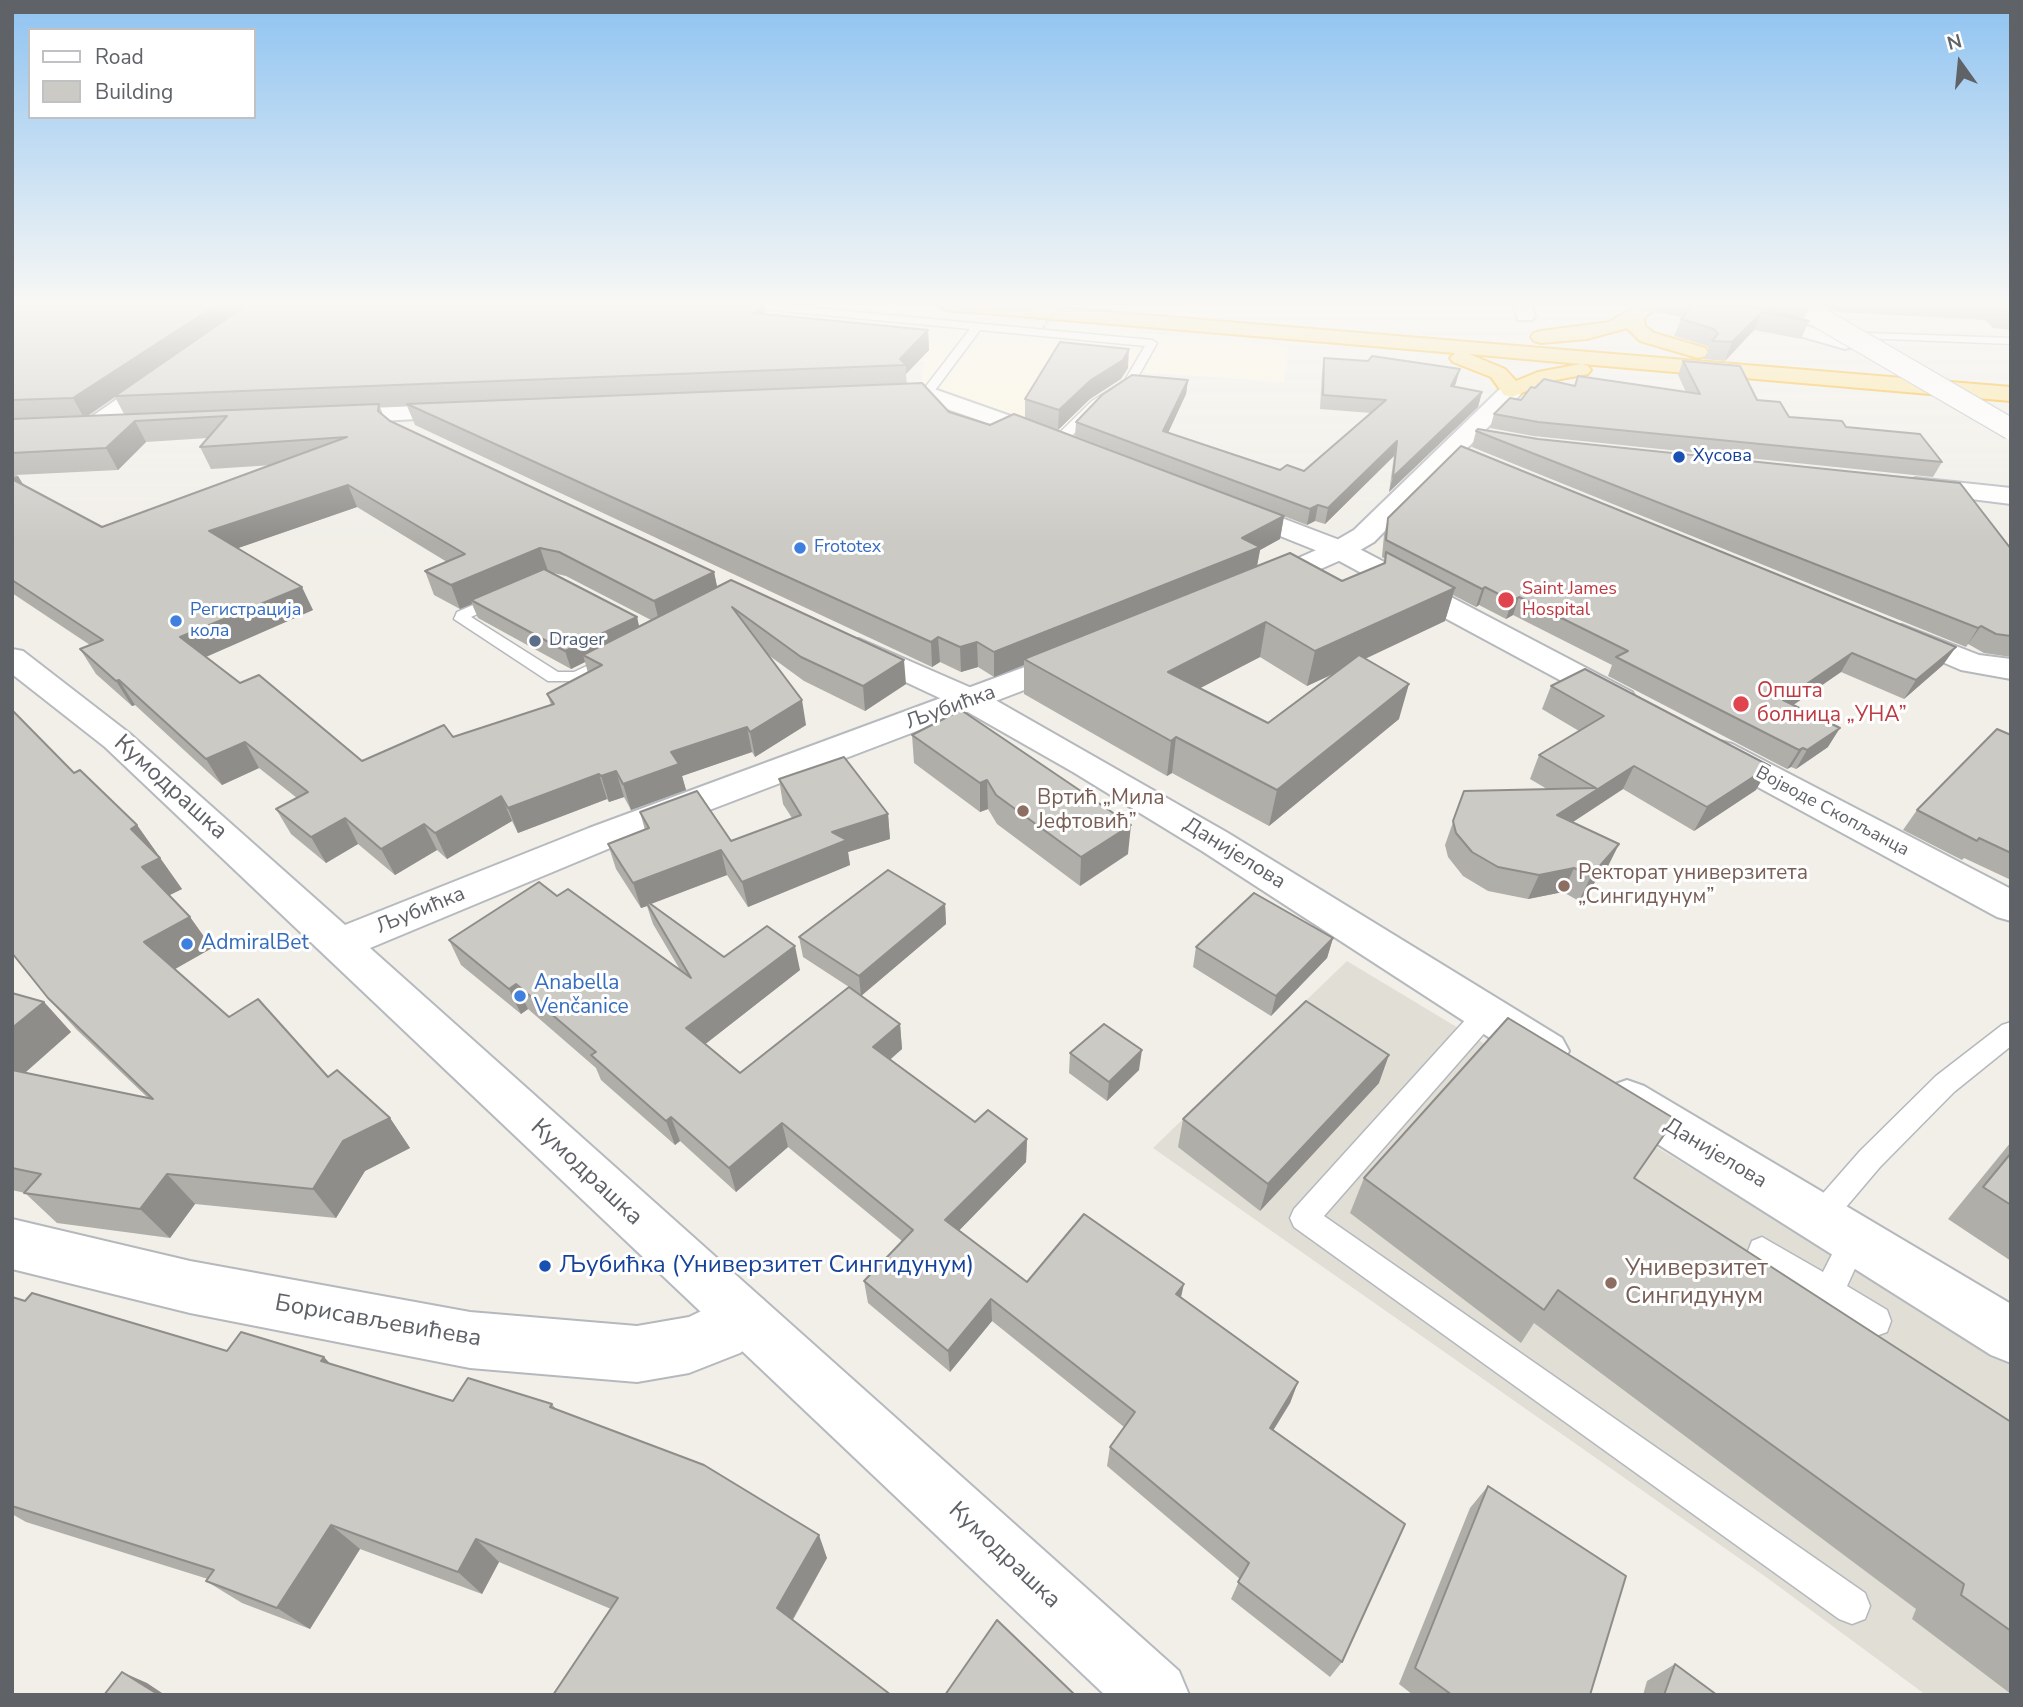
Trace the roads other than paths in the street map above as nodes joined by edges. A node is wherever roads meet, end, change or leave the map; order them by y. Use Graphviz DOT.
graph roads {
  1 [pos="155,384"];
  2 [pos="934,384"];
  3 [pos="1127,384"];
  4 [pos="1507,384"];
  5 [pos="1527,384"];
  6 [pos="1879,384"];
  7 [pos="1933,384"];
  8 [pos="1512,390"];
  9 [pos="926,394"];
  10 [pos="2011,394"];
  11 [pos="857,395"];
  12 [pos="476,410"];
  13 [pos="408,413"];
  14 [pos="312,418"];
  15 [pos="133,426"];
  16 [pos="92,427"];
  17 [pos="65,429"];
  18 [pos="2011,429"];
  19 [pos="1059,441"];
  20 [pos="432,447"];
  21 [pos="1085,451"];
  22 [pos="1888,483"];
  23 [pos="2011,496"];
  24 [pos="1213,500"];
  25 [pos="1340,550"];
  26 [pos="517,590"];
  27 [pos="1237,594"];
  28 [pos="1883,626"];
  29 [pos="826,633"];
  30 [pos="1096,651"];
  31 [pos="624,653"];
  32 [pos="16,663"];
  33 [pos="2011,669"];
  34 [pos="971,700"];
  35 [pos="1642,710"];
  36 [pos="1691,737"];
  37 [pos="2011,907"];
  38 [pos="339,944"];
  39 [pos="1486,1014"];
  40 [pos="2011,1032"];
  41 [pos="1819,1217"];
  42 [pos="1854,1240"];
  43 [pos="12,1244"];
  44 [pos="1762,1251"];
  45 [pos="1829,1292"];
  46 [pos="743,1318"];
  47 [pos="1876,1321"];
  48 [pos="2011,1335"];
  49 [pos="1852,1606"];
  50 [pos="1155,1695"];
  1 -- 16 [label="street"];
  2 -- 9 [label="lane"];
  3 -- 19 [label="lane"];
  4 -- 8 [label="highway"];
  5 -- 8 [label="highway"];
  6 -- 10 [label="highway"];
  7 -- 18 [label="street, bridge"];
  8 -- 25 [label="street"];
  9 -- 11 [label="street"];
  9 -- 19 [label="street"];
  12 -- 13 [label="street"];
  13 -- 14 [label="street"];
  13 -- 20 [label="street"];
  15 -- 16 [label="street"];
  16 -- 17 [label="street"];
  19 -- 21 [label="street"];
  22 -- 23 [label="street"];
  24 -- 25 [label="street"];
  25 -- 27 [label="street"];
  25 -- 35 [label="street"];
  26 -- 31 [label="lane"];
  28 -- 33 [label="street"];
  29 -- 34 [label="street, Данијелова"];
  30 -- 34 [label="street, Љубићка"];
  32 -- 38 [label="street, Кумодрашка"];
  34 -- 38 [label="street, Љубићка"];
  34 -- 39 [label="street, Данијелова"];
  36 -- 37 [label="street, Војводе Скопљанца"];
  38 -- 46 [label="street, Кумодрашка"];
  39 -- 41 [label="street, Данијелова"];
  39 -- 49 [label="lane"];
  40 -- 41 [label="lane"];
  41 -- 42 [label="street, Данијелова"];
  42 -- 45 [label="lane"];
  42 -- 48 [label="street, Данијелова"];
  43 -- 46 [label="street, Борисављевићева"];
  44 -- 45 [label="lane"];
  45 -- 47 [label="lane"];
  46 -- 50 [label="street, Кумодрашка"];
}
